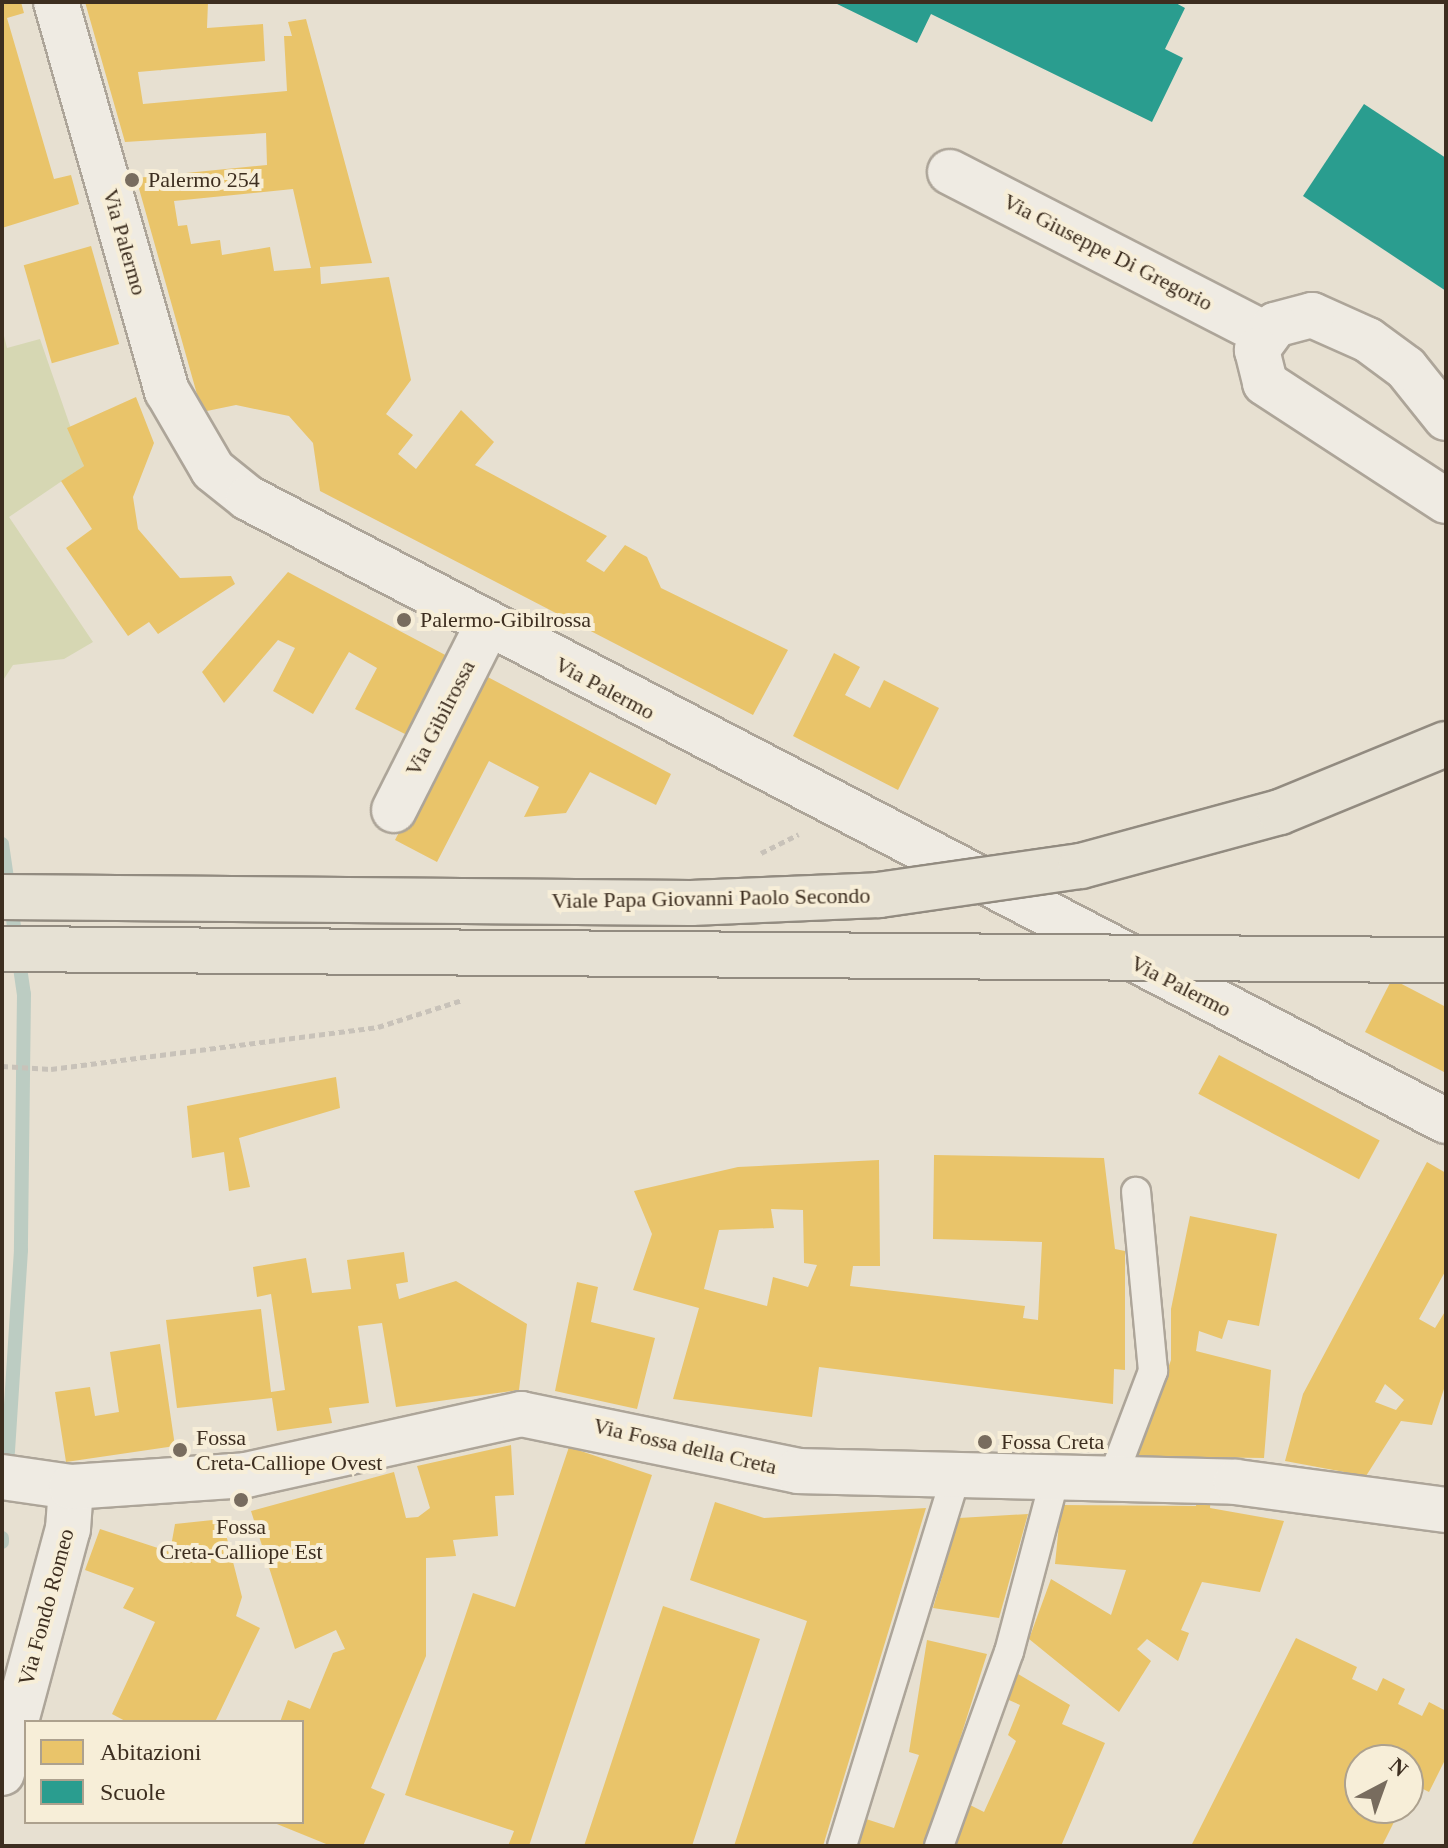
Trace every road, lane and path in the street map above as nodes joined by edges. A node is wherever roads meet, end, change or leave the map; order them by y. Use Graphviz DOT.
graph roads {
  1 [pos="56,2"];
  2 [pos="950,172"];
  3 [pos="1265,334"];
  4 [pos="1446,418"];
  5 [pos="1446,501"];
  6 [pos="487,626"];
  7 [pos="1446,744"];
  8 [pos="394,810"];
  9 [pos="2,897"];
  10 [pos="2,949"];
  11 [pos="1446,960"];
  12 [pos="2,1066"];
  13 [pos="51,1069"];
  14 [pos="1446,1121"];
  15 [pos="1136,1192"];
  16 [pos="956,1475"];
  17 [pos="2,1477"];
  18 [pos="1055,1478"];
  19 [pos="1112,1479"];
  20 [pos="71,1487"];
  21 [pos="1375,1504"];
  22 [pos="1446,1510"];
  23 [pos="1446,1540"];
  24 [pos="2,1773"];
  25 [pos="842,1846"];
  26 [pos="939,1846"];
  1 -- 6 [label="street, Via Palermo"];
  2 -- 3 [label="street, Via Giuseppe Di Gregorio"];
  3 -- 4 [label="street"];
  3 -- 5 [label="street"];
  6 -- 8 [label="street, Via Gibilrossa"];
  6 -- 14 [label="street, Via Palermo"];
  7 -- 9 [label="main road, Viale Papa Giovanni Paolo Secondo, bridge"];
  10 -- 11 [label="main road, bridge"];
  12 -- 13 [label="path"];
  15 -- 19 [label="lane"];
  16 -- 18 [label="street, Via Fossa della Creta"];
  16 -- 20 [label="street, Via Fossa della Creta"];
  16 -- 25 [label="lane"];
  17 -- 20 [label="street, Via Fossa della Creta"];
  18 -- 19 [label="street, Via Fossa della Creta"];
  18 -- 26 [label="lane"];
  19 -- 21 [label="street, Via Fossa della Creta"];
  20 -- 24 [label="street, Via Fondo Romeo"];
  21 -- 22 [label="street"];
  21 -- 23 [label="street"];
}
